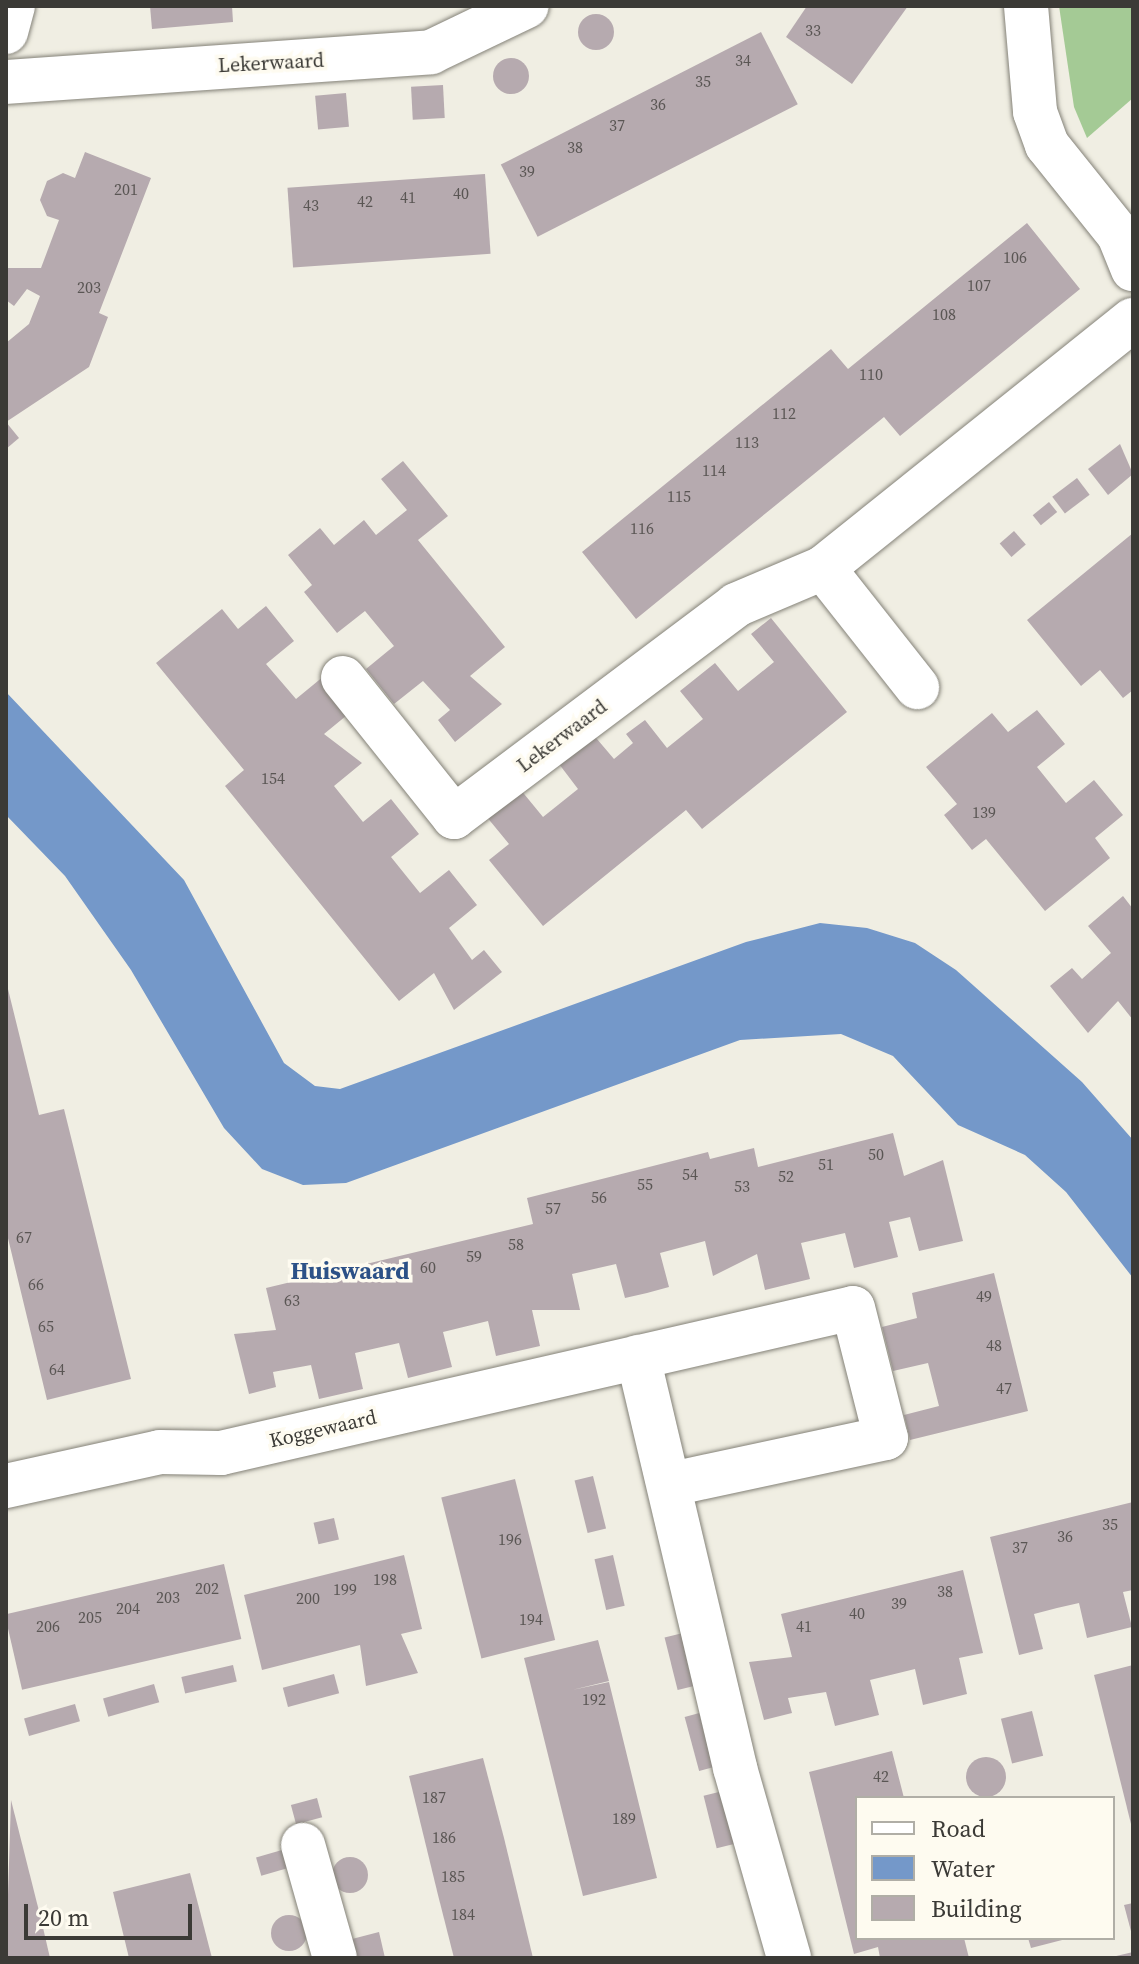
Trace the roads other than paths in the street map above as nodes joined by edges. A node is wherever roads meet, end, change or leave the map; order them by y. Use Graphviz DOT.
graph roads {
  1 [pos="13,6"];
  2 [pos="527,6"];
  3 [pos="1026,6"];
  4 [pos="6,32"];
  5 [pos="6,82"];
  6 [pos="1133,269"];
  7 [pos="1133,320"];
  8 [pos="823,568"];
  9 [pos="343,678"];
  10 [pos="917,687"];
  11 [pos="638,1357"];
  12 [pos="672,1484"];
  13 [pos="6,1486"];
  14 [pos="303,1845"];
  15 [pos="335,1958"];
  16 [pos="789,1958"];
  1 -- 4 [label="street"];
  2 -- 5 [label="street, Lekerwaard"];
  3 -- 6 [label="street"];
  7 -- 8 [label="street, Lekerwaard"];
  8 -- 9 [label="street, Lekerwaard"];
  8 -- 10 [label="street"];
  11 -- 12 [label="street"];
  11 -- 12 [label="street, Koggewaard"];
  11 -- 13 [label="street, Koggewaard"];
  12 -- 16 [label="street"];
  14 -- 15 [label="street"];
}
